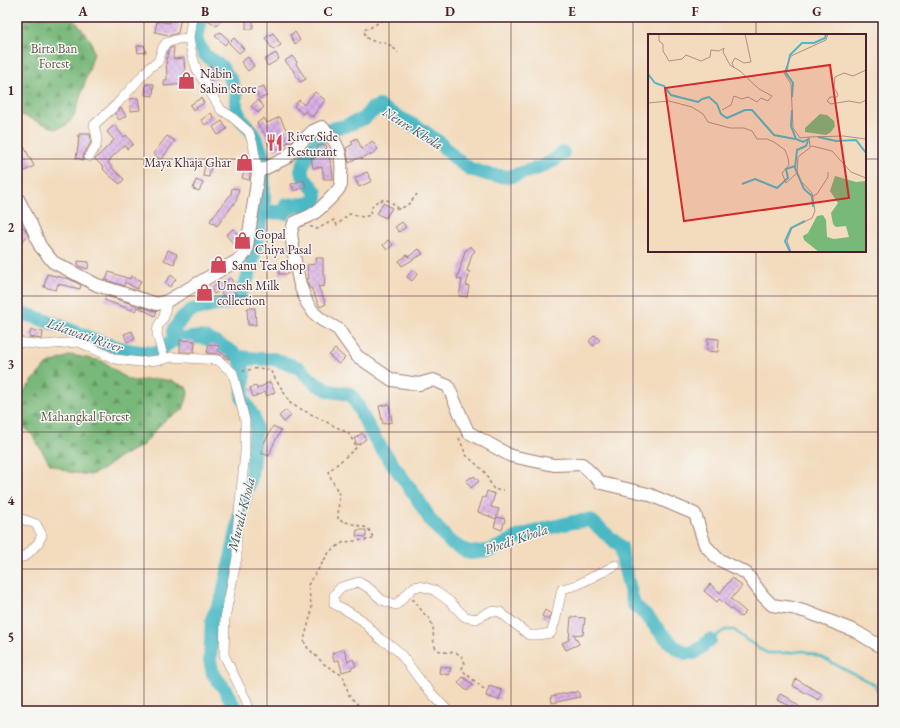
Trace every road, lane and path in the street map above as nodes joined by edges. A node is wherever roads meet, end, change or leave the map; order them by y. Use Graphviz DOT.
graph roads {
  1 [pos="192,17"];
  2 [pos="388,17"];
  3 [pos="190,38"];
  4 [pos="398,53"];
  5 [pos="89,157"];
  6 [pos="258,172"];
  7 [pos="417,194"];
  8 [pos="17,197"];
  9 [pos="299,220"];
  10 [pos="167,301"];
  11 [pos="17,342"];
  12 [pos="164,356"];
  13 [pos="249,369"];
  14 [pos="459,438"];
  15 [pos="504,490"];
  16 [pos="17,520"];
  17 [pos="17,558"];
  18 [pos="616,565"];
  19 [pos="406,595"];
  20 [pos="883,648"];
  21 [pos="485,690"];
  22 [pos="249,711"];
  23 [pos="361,711"];
  24 [pos="448,711"];
  1 -- 3 [label="street"];
  2 -- 4 [label="path"];
  3 -- 5 [label="street"];
  3 -- 6 [label="street"];
  6 -- 9 [label="main road"];
  6 -- 10 [label="main road"];
  7 -- 9 [label="path"];
  8 -- 10 [label="main road"];
  9 -- 20 [label="main road"];
  10 -- 12 [label="street"];
  11 -- 12 [label="street"];
  12 -- 22 [label="street"];
  13 -- 23 [label="path"];
  14 -- 15 [label="path"];
  16 -- 17 [label="street"];
  18 -- 19 [label="street"];
  19 -- 21 [label="path"];
  19 -- 24 [label="street"];
}
